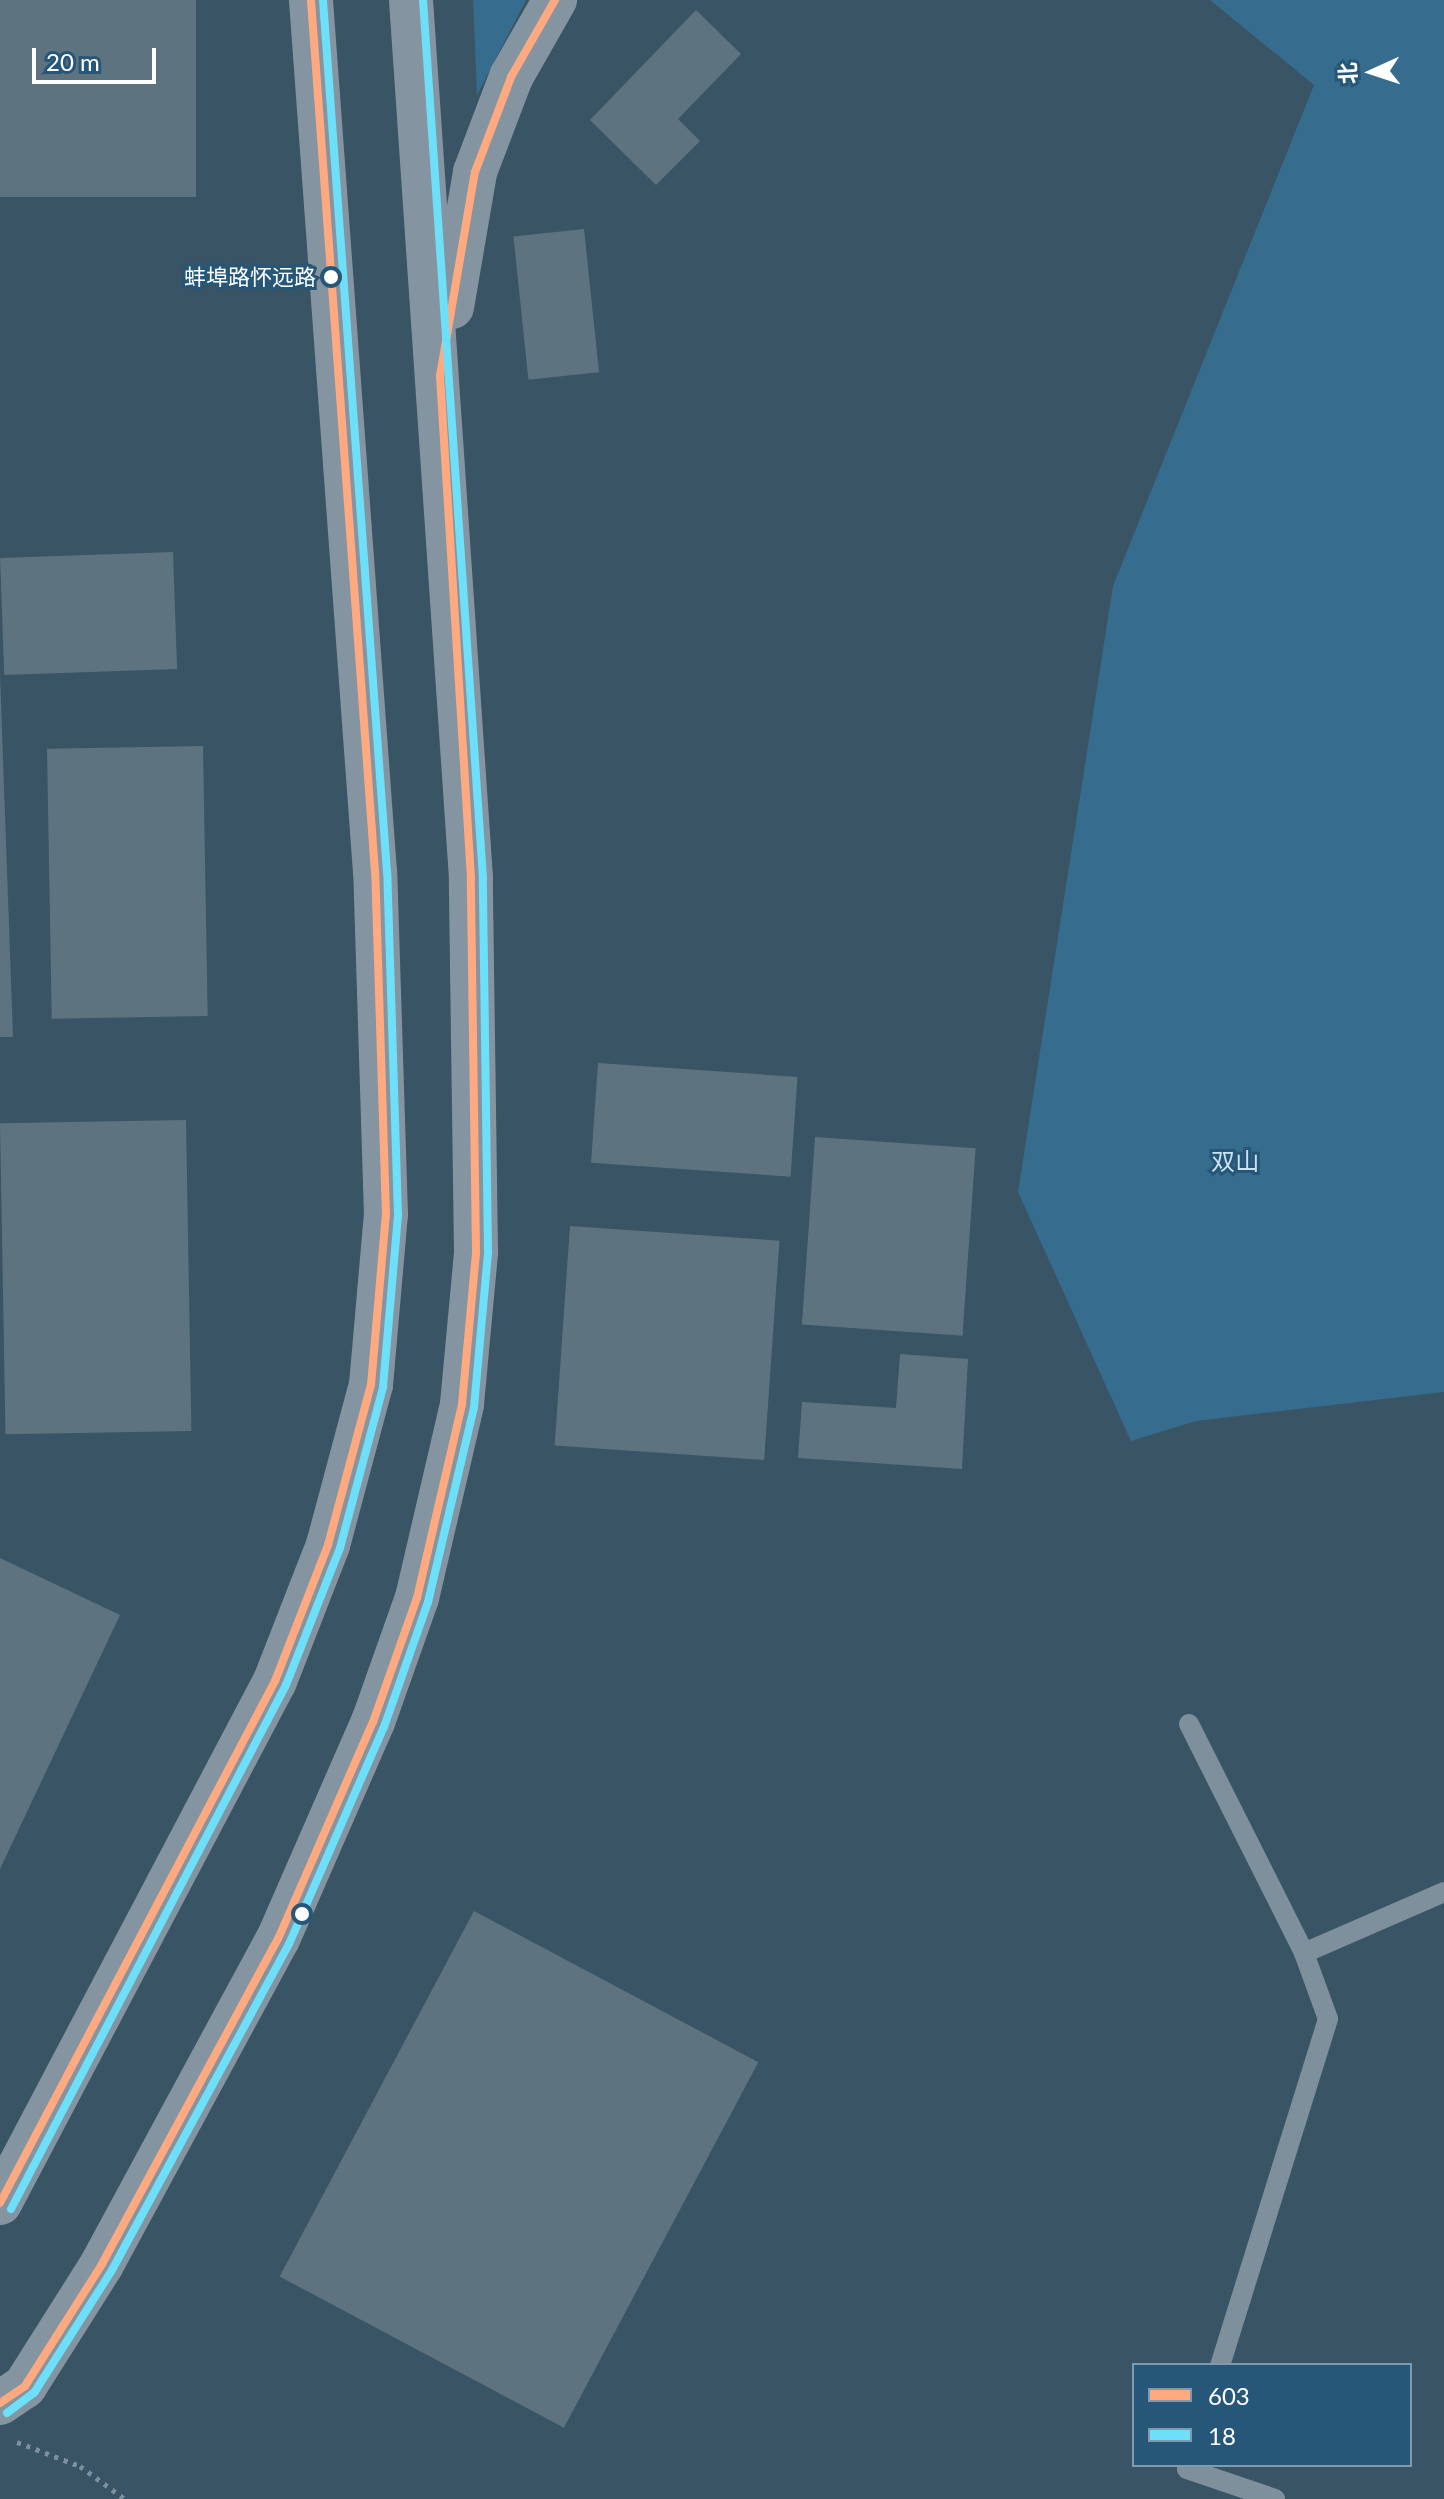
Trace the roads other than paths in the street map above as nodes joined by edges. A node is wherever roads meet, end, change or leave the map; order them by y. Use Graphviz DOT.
graph roads {
  1 [pos="311,0"];
  2 [pos="411,0"];
  3 [pos="555,0"];
  4 [pos="440,376"];
  5 [pos="1189,1724"];
  6 [pos="1444,1892"];
  7 [pos="1304,1953"];
  8 [pos="0,2203"];
  9 [pos="1221,2363"];
  10 [pos="7,2422"];
  11 [pos="1188,2467"];
  12 [pos="1275,2499"];
  1 -- 8 [label="main road"];
  2 -- 4 [label="main road"];
  3 -- 4 [label="main road"];
  4 -- 10 [label="main road"];
  5 -- 7 [label="lane"];
  6 -- 7 [label="lane"];
  7 -- 9 [label="lane"];
  11 -- 12 [label="lane"];
}
